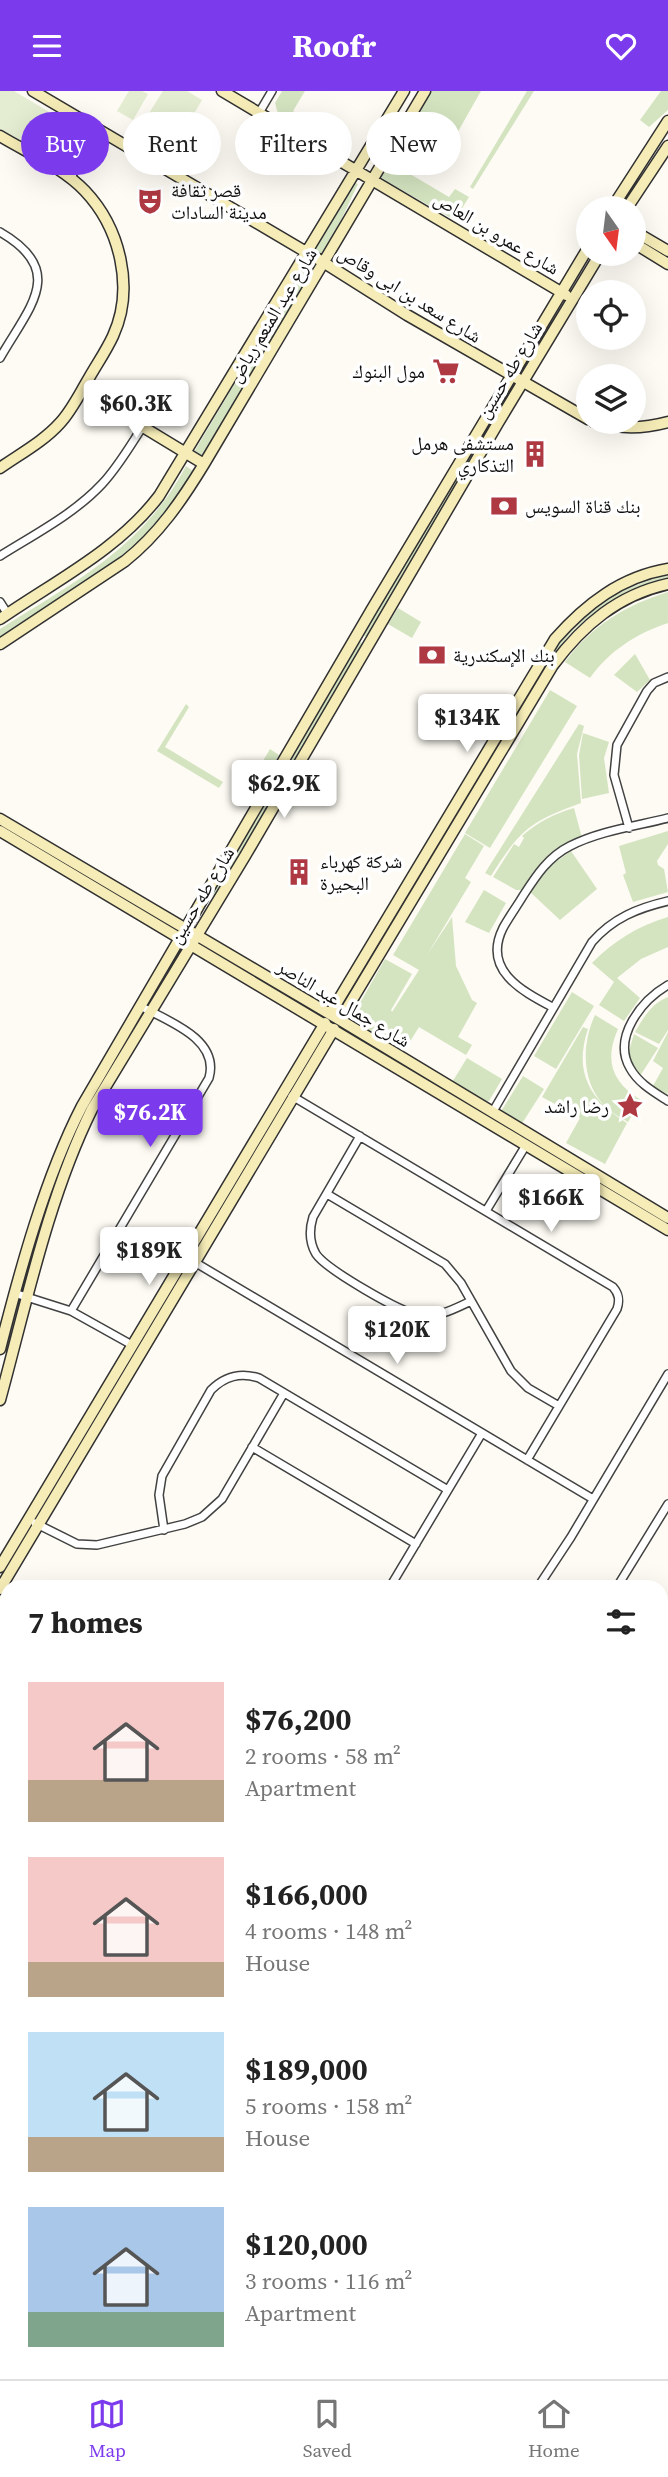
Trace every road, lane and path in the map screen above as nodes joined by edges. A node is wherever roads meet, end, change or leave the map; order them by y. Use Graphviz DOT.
graph roads {
  1 [pos="33,91"];
  2 [pos="222,91"];
  3 [pos="272,91"];
  4 [pos="404,91"];
  5 [pos="425,91"];
  6 [pos="69,112"];
  7 [pos="257,112"];
  8 [pos="260,112"];
  9 [pos="668,121"];
  10 [pos="0,136"];
  11 [pos="109,136"];
  12 [pos="668,146"];
  13 [pos="352,168"];
  14 [pos="356,170"];
  15 [pos="72,175"];
  16 [pos="70,178"];
  17 [pos="373,180"];
  18 [pos="620,196"];
  19 [pos="635,196"];
  20 [pos="0,232"];
  21 [pos="646,238"];
  22 [pos="646,250"];
  23 [pos="668,251"];
  24 [pos="308,253"];
  25 [pos="323,262"];
  26 [pos="668,264"];
  27 [pos="577,266"];
  28 [pos="593,266"];
  29 [pos="562,292"];
  30 [pos="573,299"];
  31 [pos="0,358"];
  32 [pos="518,380"];
  33 [pos="82,390"];
  34 [pos="576,412"];
  35 [pos="668,422"];
  36 [pos="143,426"];
  37 [pos="646,427"];
  38 [pos="186,453"];
  39 [pos="204,464"];
  40 [pos="0,468"];
  41 [pos="0,556"];
  42 [pos="668,569"];
  43 [pos="668,583"];
  44 [pos="0,602"];
  45 [pos="4,616"];
  46 [pos="358,632"];
  47 [pos="372,640"];
  48 [pos="0,644"];
  49 [pos="541,659"];
  50 [pos="552,665"];
  51 [pos="668,677"];
  52 [pos="668,818"];
  53 [pos="0,819"];
  54 [pos="629,828"];
  55 [pos="0,831"];
  56 [pos="668,901"];
  57 [pos="160,920"];
  58 [pos="182,933"];
  59 [pos="194,940"];
  60 [pos="668,985"];
  61 [pos="140,1006"];
  62 [pos="552,1007"];
  63 [pos="150,1011"];
  64 [pos="332,1021"];
  65 [pos="429,1081"];
  66 [pos="285,1091"];
  67 [pos="295,1097"];
  68 [pos="668,1101"];
  69 [pos="492,1113"];
  70 [pos="360,1136"];
  71 [pos="526,1145"];
  72 [pos="327,1194"];
  73 [pos="486,1212"];
  74 [pos="668,1218"];
  75 [pos="668,1230"];
  76 [pos="186,1257"];
  77 [pos="196,1263"];
  78 [pos="14,1293"];
  79 [pos="27,1296"];
  80 [pos="471,1301"];
  81 [pos="71,1311"];
  82 [pos="132,1345"];
  83 [pos="0,1349"];
  84 [pos="668,1374"];
  85 [pos="664,1389"];
  86 [pos="284,1393"];
  87 [pos="0,1400"];
  88 [pos="559,1406"];
  89 [pos="482,1433"];
  90 [pos="252,1447"];
  91 [pos="527,1460"];
  92 [pos="448,1490"];
  93 [pos="593,1499"];
  94 [pos="668,1504"];
  95 [pos="29,1519"];
  96 [pos="39,1525"];
  97 [pos="164,1529"];
  98 [pos="416,1544"];
  99 [pos="0,1567"];
  100 [pos="5,1580"];
  101 [pos="394,1580"];
  102 [pos="544,1580"];
  103 [pos="621,1580"];
  1 -- 6 [label="street, شارع سعد بن ابى وقاص"];
  2 -- 7 [label="street, شارع عمرو بن العاص"];
  3 -- 8 [label="street"];
  4 -- 14 [label="street, شارع عبد المنعم رياض"];
  5 -- 17 [label="street, شارع عبد المنعم رياض"];
  9 -- 18 [label="street"];
  10 -- 16 [label="street"];
  11 -- 24 [label="street, شارع سعد بن ابى وقاص"];
  12 -- 19 [label="street"];
  13 -- 14 [label="street, شارع عمرو بن العاص"];
  14 -- 17 [label="street, شارع عمرو بن العاص"];
  14 -- 24 [label="street, شارع عبد المنعم رياض"];
  15 -- 16 [label="street"];
  16 -- 33 [label="street"];
  17 -- 25 [label="street, شارع عبد المنعم رياض"];
  17 -- 29 [label="street, شارع عمرو بن العاص"];
  20 -- 31 [label="street"];
  21 -- 23 [label="street"];
  22 -- 26 [label="street"];
  24 -- 25 [label="street, شارع سعد بن ابى وقاص"];
  24 -- 38 [label="street, شارع عبد المنعم رياض"];
  25 -- 32 [label="street, شارع سعد بن ابى وقاص"];
  25 -- 39 [label="street, شارع عبد المنعم رياض"];
  27 -- 29 [label="street, شارع طه حسين"];
  28 -- 30 [label="street, شارع طه حسين"];
  29 -- 30 [label="street, شارع عمرو بن العاص"];
  29 -- 32 [label="street, شارع طه حسين"];
  30 -- 32 [label="street, شارع طه حسين"];
  32 -- 34 [label="street, شارع سعد بن ابى وقاص"];
  32 -- 46 [label="street, شارع طه حسين"];
  32 -- 47 [label="street, شارع طه حسين"];
  33 -- 36 [label="street"];
  33 -- 40 [label="street"];
  35 -- 37 [label="street"];
  36 -- 38 [label="street"];
  36 -- 41 [label="street"];
  38 -- 39 [label="street"];
  38 -- 45 [label="street, شارع عبد المنعم رياض"];
  39 -- 48 [label="street, شارع عبد المنعم رياض"];
  42 -- 49 [label="street"];
  43 -- 50 [label="street"];
  44 -- 45 [label="street"];
  46 -- 47 [label="street"];
  46 -- 58 [label="street, شارع طه حسين"];
  47 -- 59 [label="street, شارع طه حسين"];
  49 -- 50 [label="street"];
  49 -- 64 [label="street"];
  50 -- 64 [label="street"];
  51 -- 54 [label="street"];
  52 -- 54 [label="street"];
  53 -- 57 [label="street, شارع جمال عبد الناصر"];
  54 -- 62 [label="street"];
  55 -- 57 [label="street, شارع جمال عبد الناصر"];
  56 -- 62 [label="street"];
  57 -- 58 [label="street, شارع جمال عبد الناصر"];
  58 -- 59 [label="street, شارع جمال عبد الناصر"];
  58 -- 61 [label="street, شارع طه حسين"];
  59 -- 63 [label="street, شارع طه حسين"];
  59 -- 64 [label="street, شارع جمال عبد الناصر"];
  60 -- 68 [label="street"];
  61 -- 63 [label="street"];
  61 -- 78 [label="street, شارع طه حسين"];
  62 -- 69 [label="street"];
  63 -- 79 [label="street, شارع طه حسين"];
  63 -- 81 [label="street"];
  64 -- 65 [label="street, شارع جمال عبد الناصر"];
  64 -- 66 [label="street"];
  64 -- 67 [label="street"];
  65 -- 69 [label="street, شارع جمال عبد الناصر"];
  65 -- 71 [label="street, شارع جمال عبد الناصر"];
  66 -- 67 [label="street"];
  66 -- 76 [label="street"];
  67 -- 70 [label="street"];
  67 -- 77 [label="street"];
  69 -- 74 [label="street, شارع جمال عبد الناصر"];
  70 -- 72 [label="street"];
  70 -- 73 [label="street"];
  71 -- 73 [label="street"];
  71 -- 75 [label="street, شارع جمال عبد الناصر"];
  72 -- 80 [label="street"];
  72 -- 80 [label="street"];
  73 -- 88 [label="street"];
  76 -- 77 [label="street"];
  76 -- 82 [label="street"];
  77 -- 89 [label="street"];
  77 -- 96 [label="street"];
  78 -- 79 [label="street"];
  78 -- 83 [label="street, شارع طه حسين"];
  79 -- 81 [label="street"];
  79 -- 87 [label="street, شارع طه حسين"];
  80 -- 88 [label="street"];
  81 -- 82 [label="street"];
  82 -- 95 [label="street"];
  84 -- 85 [label="street"];
  85 -- 93 [label="street"];
  86 -- 90 [label="street"];
  86 -- 92 [label="street"];
  86 -- 97 [label="street"];
  88 -- 91 [label="street"];
  89 -- 91 [label="street"];
  89 -- 92 [label="street"];
  90 -- 97 [label="street"];
  90 -- 98 [label="street"];
  91 -- 93 [label="street"];
  92 -- 98 [label="street"];
  93 -- 102 [label="street"];
  94 -- 103 [label="street"];
  95 -- 96 [label="street"];
  95 -- 99 [label="street"];
  96 -- 97 [label="street"];
  96 -- 100 [label="street"];
  98 -- 101 [label="street"];
}
